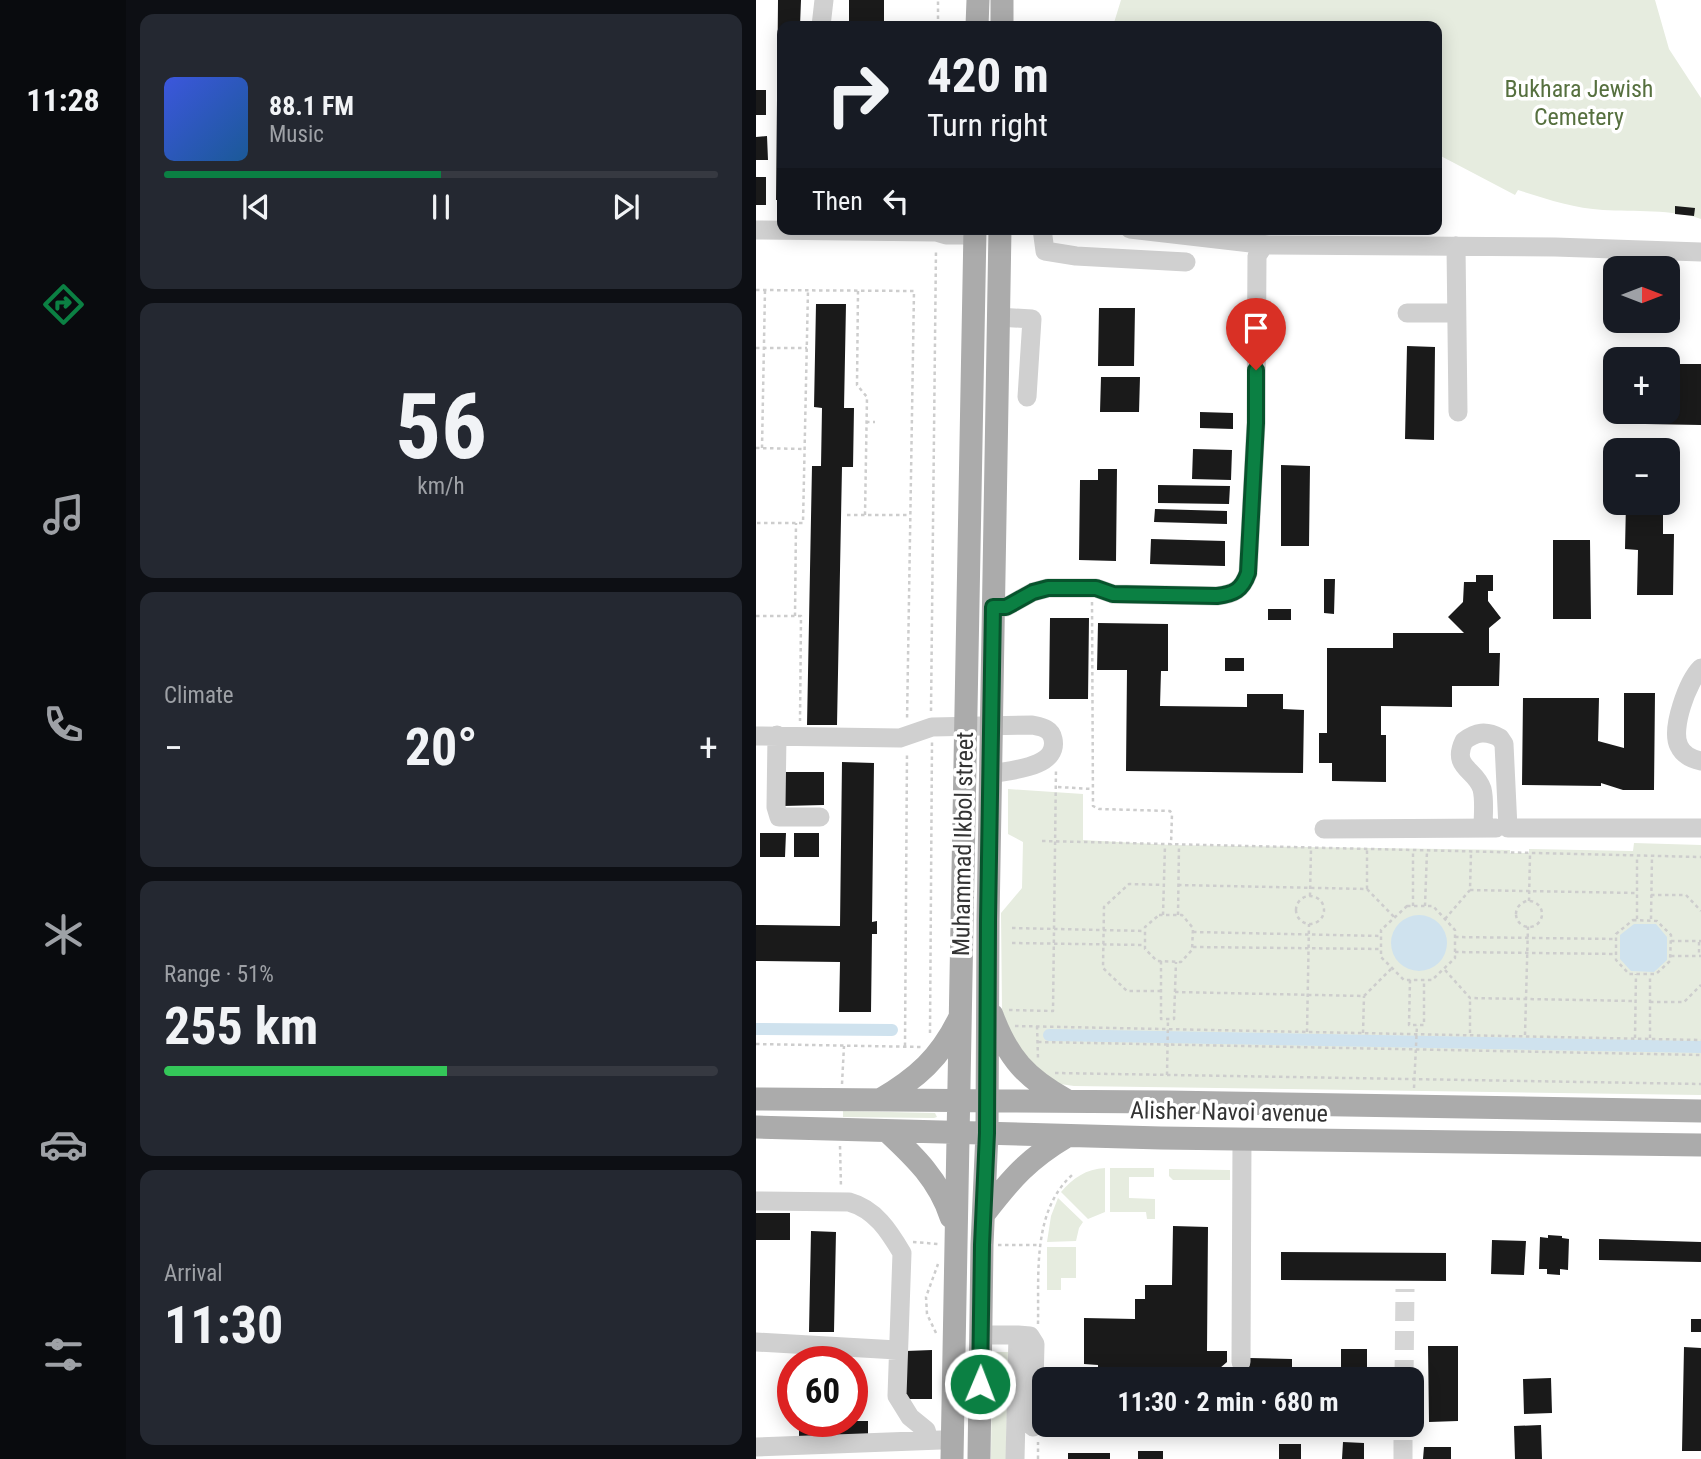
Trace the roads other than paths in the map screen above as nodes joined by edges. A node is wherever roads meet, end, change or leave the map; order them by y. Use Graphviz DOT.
graph roads {
  1 [pos="824,0"];
  2 [pos="978,0"];
  3 [pos="1002,0"];
  4 [pos="822,21"];
  5 [pos="977,21"];
  6 [pos="1002,21"];
  7 [pos="756,230"];
  8 [pos="777,230"];
  9 [pos="975,235"];
  10 [pos="1000,235"];
  11 [pos="1043,235"];
  12 [pos="1182,235"];
  13 [pos="1268,245"];
  14 [pos="1456,246"];
  15 [pos="1701,251"];
  16 [pos="1186,262"];
  17 [pos="1407,313"];
  18 [pos="1457,313"];
  19 [pos="998,317"];
  20 [pos="1027,397"];
  21 [pos="1458,412"];
  22 [pos="993,607"];
  23 [pos="1701,668"];
  24 [pos="991,727"];
  25 [pos="966,728"];
  26 [pos="756,736"];
  27 [pos="777,736"];
  28 [pos="1701,761"];
  29 [pos="990,774"];
  30 [pos="820,817"];
  31 [pos="1483,828"];
  32 [pos="1508,828"];
  33 [pos="1701,828"];
  34 [pos="1324,829"];
  35 [pos="997,1012"];
  36 [pos="961,1016"];
  37 [pos="756,1099"];
  38 [pos="879,1101"];
  39 [pos="958,1101"];
  40 [pos="988,1101"];
  41 [pos="1069,1102"];
  42 [pos="1701,1111"];
  43 [pos="756,1127"];
  44 [pos="887,1131"];
  45 [pos="957,1133"];
  46 [pos="987,1133"];
  47 [pos="1067,1136"];
  48 [pos="1242,1139"];
  49 [pos="1701,1145"];
  50 [pos="756,1201"];
  51 [pos="984,1214"];
  52 [pos="948,1237"];
  53 [pos="981,1335"];
  54 [pos="756,1342"];
  55 [pos="897,1350"];
  56 [pos="1241,1362"];
  57 [pos="929,1440"];
  58 [pos="756,1447"];
  59 [pos="953,1449"];
  60 [pos="907,1451"];
  61 [pos="979,1459"];
  62 [pos="1015,1459"];
  1 -- 4 [label="street"];
  2 -- 5 [label="main road"];
  3 -- 6 [label="main road"];
  7 -- 8 [label="street"];
  9 -- 25 [label="main road, Muhammad Ikbol street"];
  10 -- 19 [label="main road, Muhammad Ikbol street"];
  11 -- 16 [label="street"];
  12 -- 13 [label="street"];
  13 -- 14 [label="street"];
  13 -- 22 [label="street"];
  14 -- 15 [label="street"];
  14 -- 18 [label="street"];
  17 -- 18 [label="street"];
  18 -- 21 [label="street"];
  19 -- 20 [label="street"];
  19 -- 22 [label="main road, Muhammad Ikbol street"];
  22 -- 24 [label="main road, Muhammad Ikbol street"];
  23 -- 28 [label="street"];
  24 -- 25 [label="street"];
  24 -- 29 [label="main road, Muhammad Ikbol street"];
  24 -- 29 [label="street"];
  25 -- 27 [label="street"];
  25 -- 36 [label="main road, Muhammad Ikbol street"];
  26 -- 27 [label="street"];
  27 -- 30 [label="street"];
  29 -- 35 [label="main road, Muhammad Ikbol street"];
  31 -- 32 [label="street"];
  31 -- 32 [label="street"];
  31 -- 34 [label="street"];
  32 -- 33 [label="street"];
  35 -- 40 [label="main road, Muhammad Ikbol street"];
  35 -- 41 [label="main road"];
  36 -- 38 [label="main road"];
  36 -- 39 [label="main road, Muhammad Ikbol street"];
  37 -- 38 [label="main road, Alisher Navoi avenue"];
  38 -- 39 [label="main road, Alisher Navoi avenue"];
  39 -- 40 [label="main road, Alisher Navoi avenue"];
  39 -- 45 [label="main road, Muhammad Ikbol street"];
  40 -- 41 [label="main road, Alisher Navoi avenue"];
  40 -- 46 [label="main road, Muhammad Ikbol street"];
  41 -- 42 [label="main road, Alisher Navoi avenue"];
  43 -- 44 [label="main road, Alisher Navoi avenue"];
  44 -- 45 [label="main road, Alisher Navoi avenue"];
  44 -- 52 [label="main road"];
  45 -- 46 [label="main road, Alisher Navoi avenue"];
  45 -- 52 [label="main road, Muhammad Ikbol street"];
  46 -- 47 [label="main road, Alisher Navoi avenue"];
  46 -- 51 [label="main road, Muhammad Ikbol street"];
  47 -- 48 [label="main road, Alisher Navoi avenue"];
  47 -- 51 [label="main road"];
  48 -- 49 [label="main road, Alisher Navoi avenue"];
  48 -- 56 [label="street"];
  50 -- 55 [label="street"];
  51 -- 53 [label="main road, Muhammad Ikbol street"];
  52 -- 59 [label="main road, Muhammad Ikbol street"];
  53 -- 61 [label="main road, Muhammad Ikbol street"];
  53 -- 62 [label="street"];
  54 -- 55 [label="street"];
  55 -- 57 [label="street"];
  57 -- 59 [label="street"];
  57 -- 60 [label="street"];
  58 -- 60 [label="street"];
}
